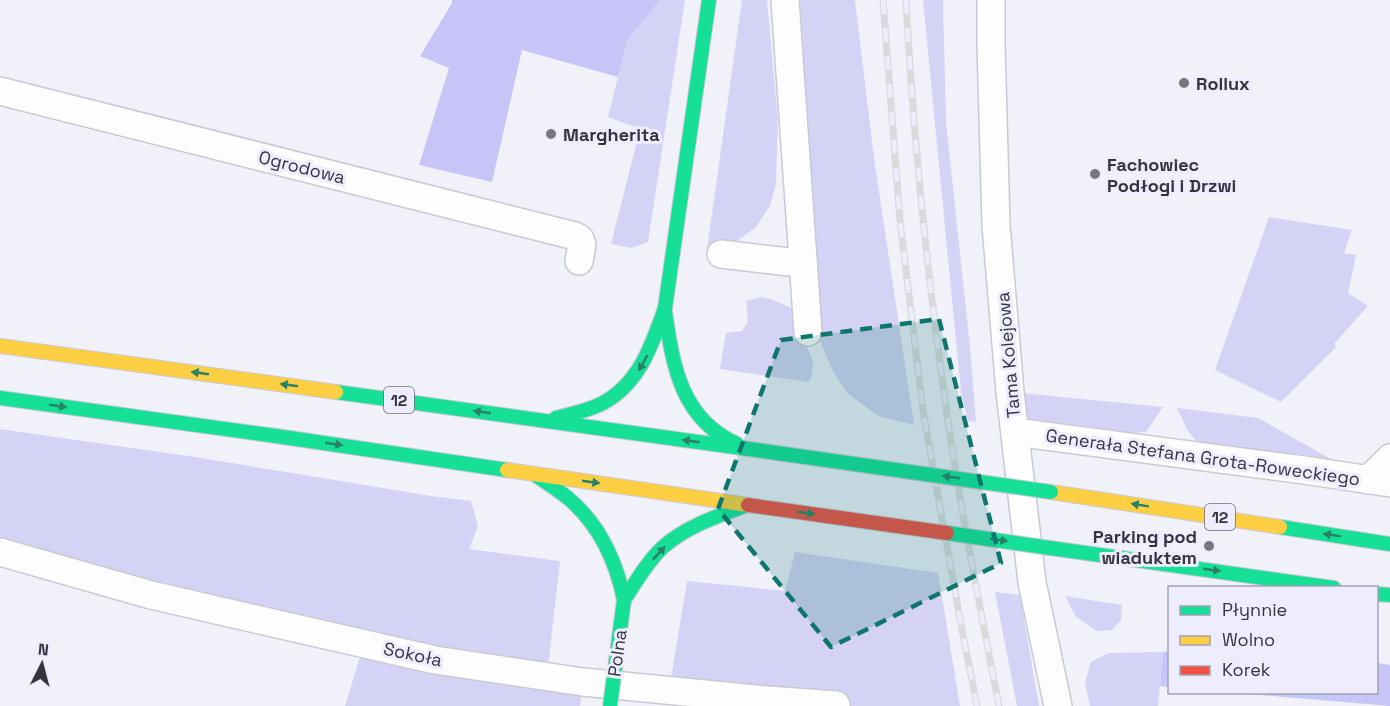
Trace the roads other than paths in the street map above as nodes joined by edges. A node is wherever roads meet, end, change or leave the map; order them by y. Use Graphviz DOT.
graph roads {
  1 [pos="709,0"];
  2 [pos="785,0"];
  3 [pos="991,0"];
  4 [pos="0,91"];
  5 [pos="721,254"];
  6 [pos="579,261"];
  7 [pos="803,263"];
  8 [pos="665,308"];
  9 [pos="808,332"];
  10 [pos="0,346"];
  11 [pos="0,398"];
  12 [pos="540,420"];
  13 [pos="1015,432"];
  14 [pos="749,449"];
  15 [pos="1390,458"];
  16 [pos="533,474"];
  17 [pos="1379,482"];
  18 [pos="748,505"];
  19 [pos="1390,544"];
  20 [pos="0,552"];
  21 [pos="1320,586"];
  22 [pos="624,600"];
  23 [pos="836,705"];
  24 [pos="610,706"];
  25 [pos="1058,706"];
  1 -- 8 [label="main road"];
  2 -- 7 [label="street"];
  3 -- 13 [label="street, Tama Kolejowa"];
  4 -- 6 [label="street, Ogrodowa"];
  5 -- 7 [label="street"];
  7 -- 9 [label="street"];
  8 -- 12 [label="main road, one-way"];
  8 -- 14 [label="main road"];
  12 -- 10 [label="main road, 12, one-way"];
  11 -- 16 [label="main road, one-way"];
  14 -- 12 [label="main road, 12, one-way"];
  13 -- 17 [label="street, Generała Stefana Grota-Roweckiego"];
  13 -- 25 [label="street, Tama Kolejowa"];
  19 -- 14 [label="main road, 12, one-way, bridge"];
  15 -- 17 [label="street"];
  16 -- 18 [label="main road, one-way"];
  16 -- 22 [label="main road"];
  18 -- 21 [label="main road, one-way, bridge"];
  22 -- 18 [label="main road, one-way"];
  20 -- 23 [label="street, Sokoła"];
  22 -- 24 [label="main road, Polna, bridge"];
}
